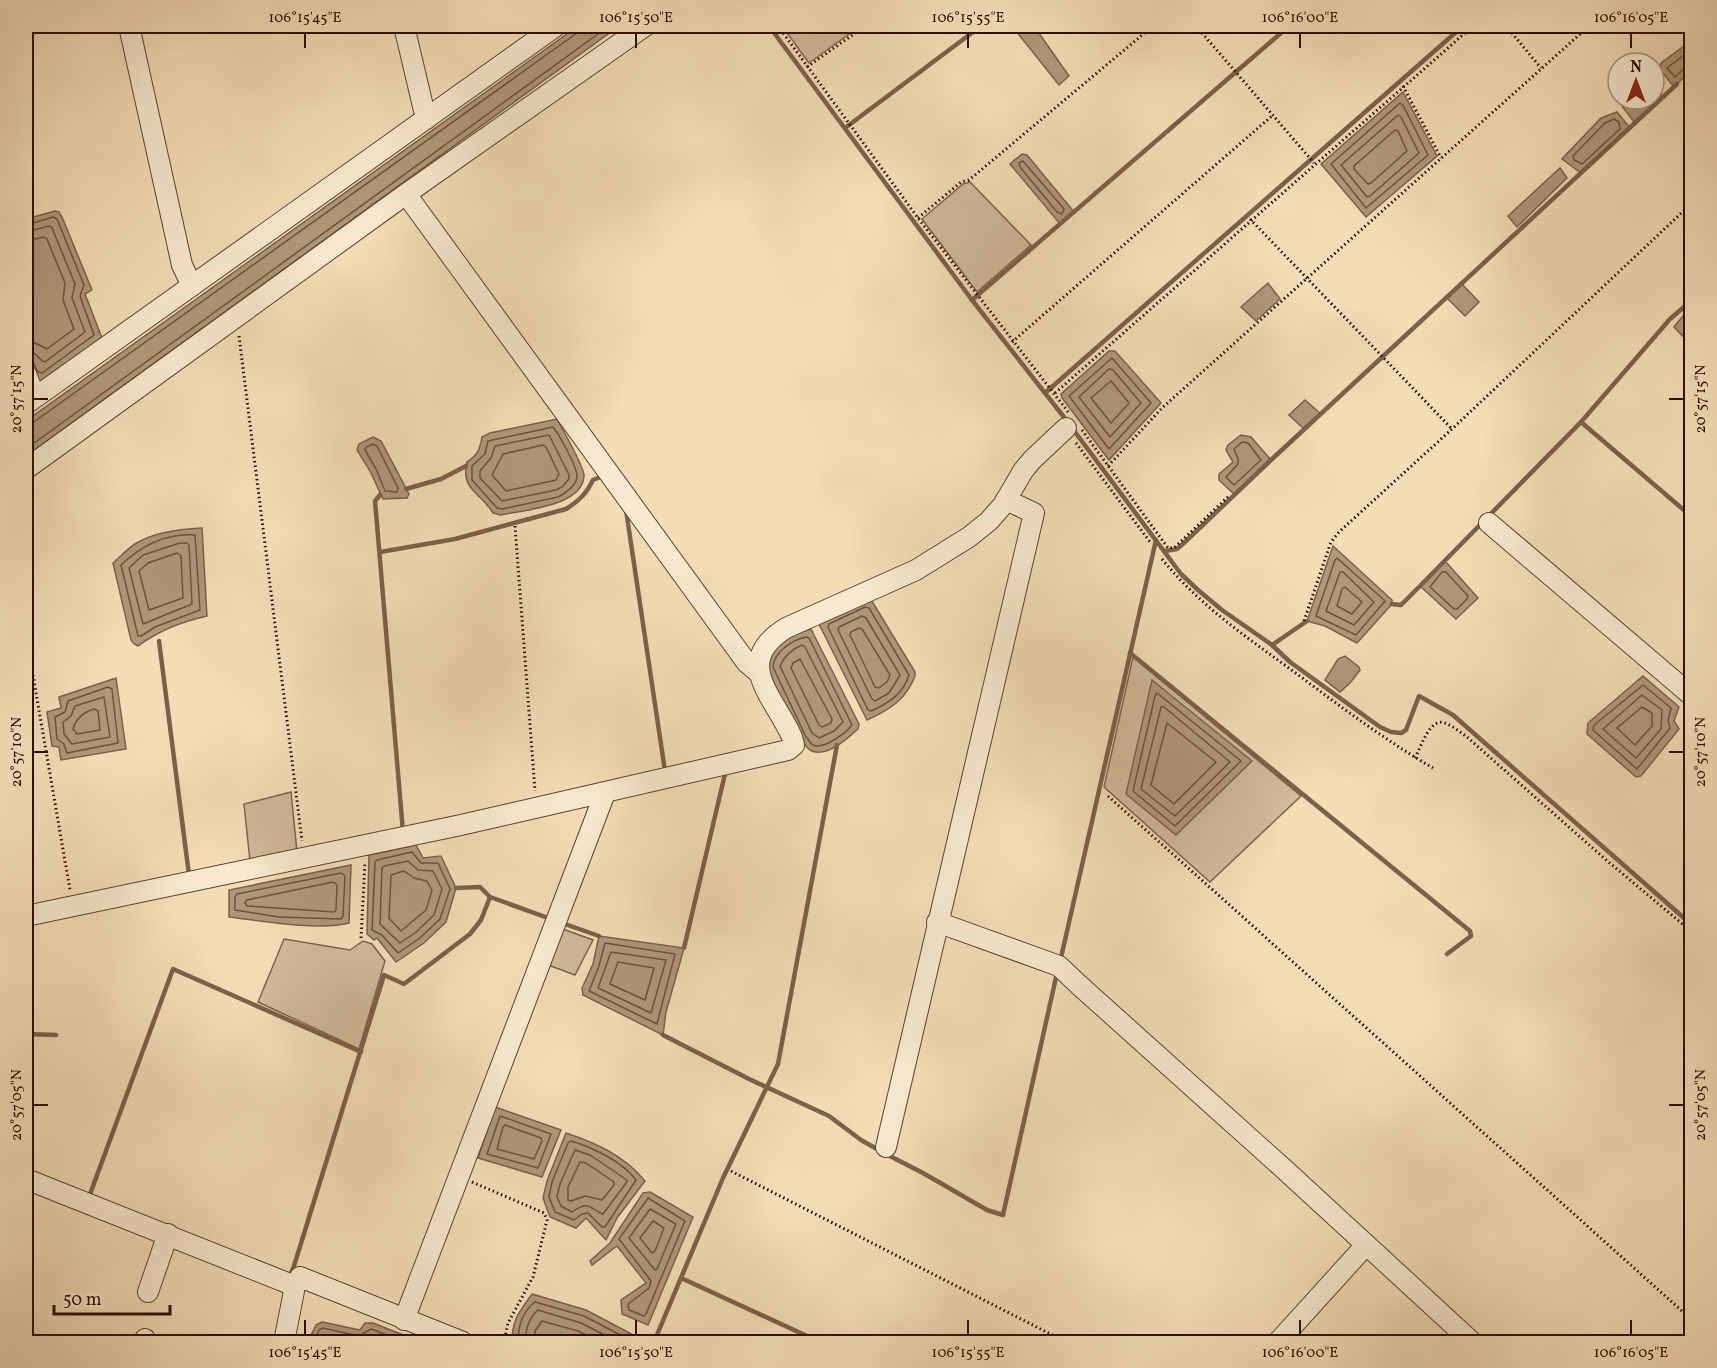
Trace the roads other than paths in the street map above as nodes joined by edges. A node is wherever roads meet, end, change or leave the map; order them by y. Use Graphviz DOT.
graph roads {
  1 [pos="129,26"];
  2 [pos="404,26"];
  3 [pos="556,26"];
  4 [pos="645,26"];
  5 [pos="426,118"];
  6 [pos="406,194"];
  7 [pos="192,286"];
  8 [pos="26,375"];
  9 [pos="30,400"];
  10 [pos="1074,426"];
  11 [pos="26,469"];
  12 [pos="1006,500"];
  13 [pos="1489,523"];
  14 [pos="758,672"];
  15 [pos="1692,696"];
  16 [pos="605,793"];
  17 [pos="26,916"];
  18 [pos="937,922"];
  19 [pos="886,1147"];
  20 [pos="26,1179"];
  21 [pos="168,1234"];
  22 [pos="1366,1245"];
  23 [pos="294,1286"];
  24 [pos="148,1292"];
  25 [pos="404,1320"];
  26 [pos="284,1342"];
  27 [pos="463,1342"];
  28 [pos="1278,1342"];
  29 [pos="1472,1342"];
  1 -- 7 [label="street"];
  2 -- 5 [label="street"];
  3 -- 5 [label="street"];
  4 -- 6 [label="street"];
  5 -- 7 [label="street"];
  6 -- 11 [label="street"];
  6 -- 14 [label="street"];
  7 -- 9 [label="street"];
  8 -- 9 [label="street"];
  10 -- 12 [label="street"];
  12 -- 14 [label="street"];
  12 -- 18 [label="street"];
  13 -- 15 [label="street"];
  14 -- 16 [label="street"];
  16 -- 17 [label="street"];
  16 -- 25 [label="street"];
  18 -- 19 [label="street"];
  18 -- 22 [label="street"];
  20 -- 21 [label="street"];
  21 -- 23 [label="street"];
  21 -- 24 [label="street"];
  22 -- 28 [label="street"];
  22 -- 29 [label="street"];
  23 -- 25 [label="street"];
  23 -- 26 [label="street"];
  25 -- 27 [label="street"];
}
